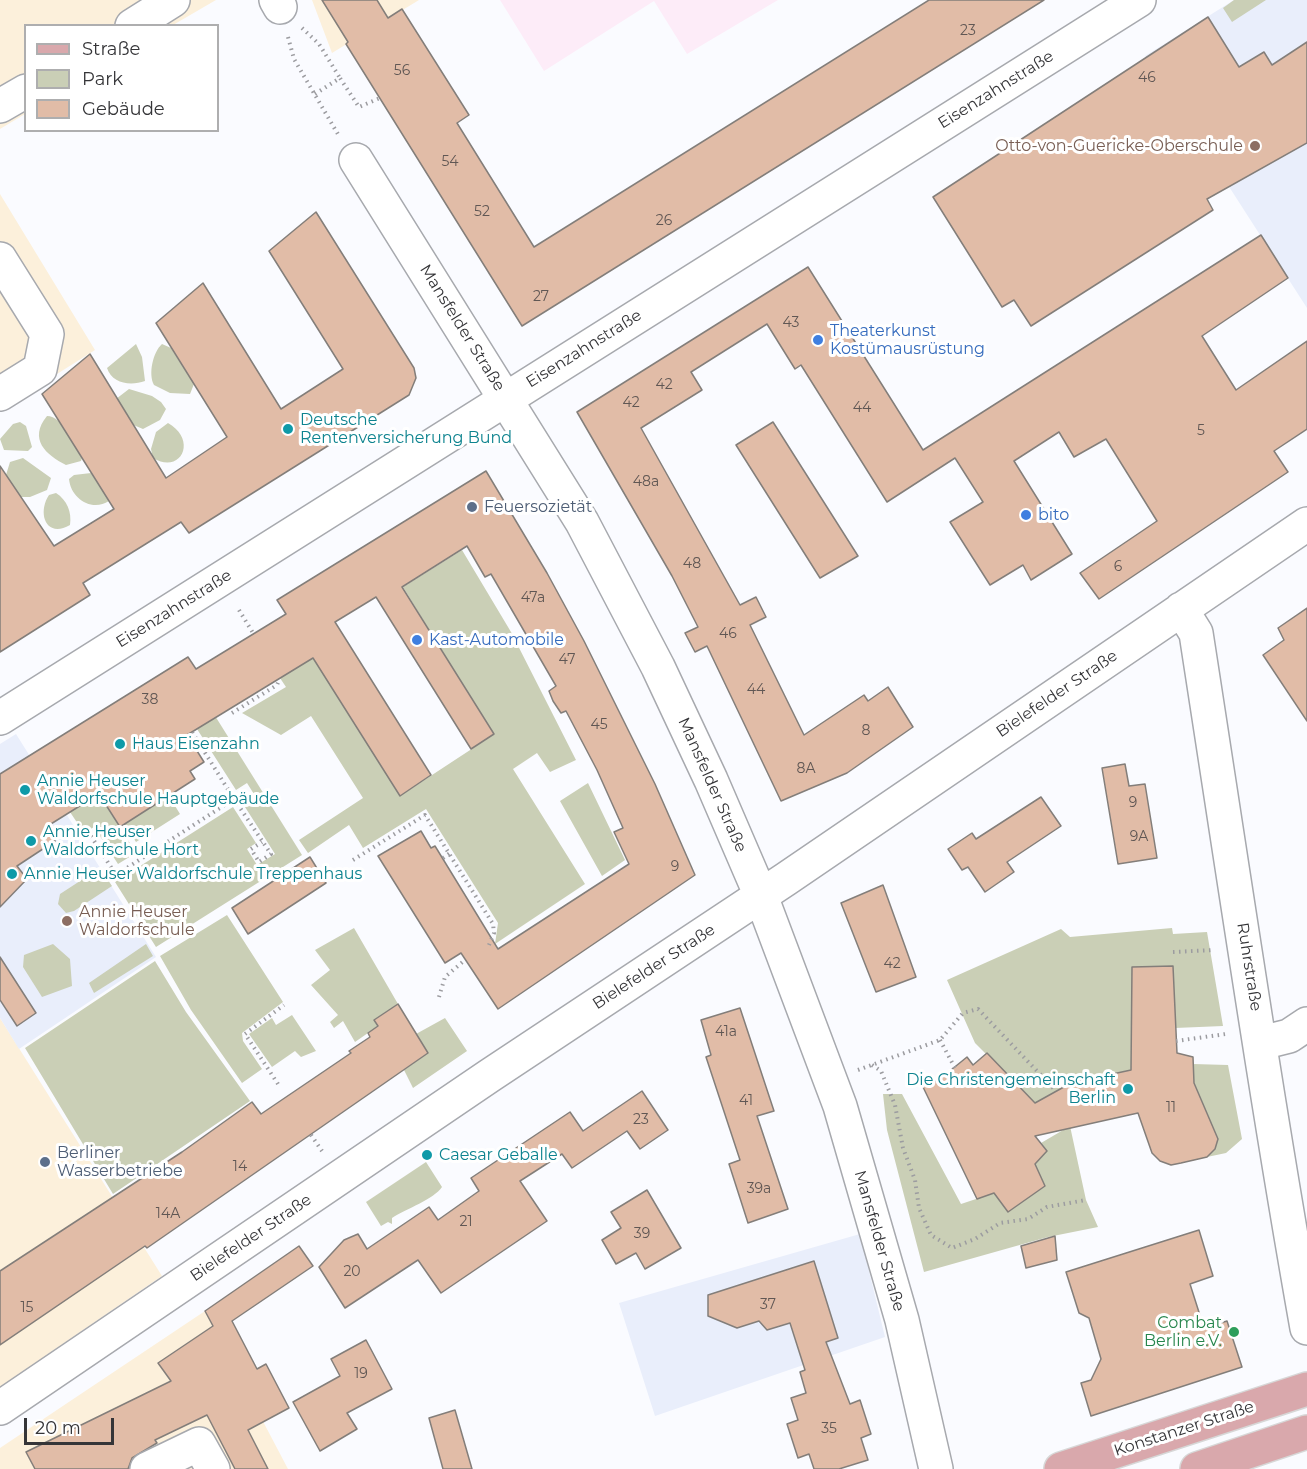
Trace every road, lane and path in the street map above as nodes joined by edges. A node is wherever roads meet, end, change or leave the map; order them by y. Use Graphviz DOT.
graph roads {
  1 [pos="173,0"];
  2 [pos="1140,0"];
  3 [pos="278,4"];
  4 [pos="135,24"];
  5 [pos="340,78"];
  6 [pos="24,92"];
  7 [pos="315,94"];
  8 [pos="380,98"];
  9 [pos="0,106"];
  10 [pos="329,119"];
  11 [pos="356,160"];
  12 [pos="0,259"];
  13 [pos="0,394"];
  14 [pos="506,398"];
  15 [pos="1307,524"];
  16 [pos="1181,609"];
  17 [pos="239,610"];
  18 [pos="253,633"];
  19 [pos="279,680"];
  20 [pos="232,712"];
  21 [pos="0,718"];
  22 [pos="192,732"];
  23 [pos="234,799"];
  24 [pos="91,836"];
  25 [pos="262,842"];
  26 [pos="450,853"];
  27 [pos="443,858"];
  28 [pos="352,860"];
  29 [pos="760,896"];
  30 [pos="479,900"];
  31 [pos="472,905"];
  32 [pos="489,945"];
  33 [pos="1221,950"];
  34 [pos="1173,952"];
  35 [pos="465,960"];
  36 [pos="439,997"];
  37 [pos="284,1005"];
  38 [pos="1307,1024"];
  39 [pos="1248,1038"];
  40 [pos="940,1040"];
  41 [pos="1176,1041"];
  42 [pos="955,1068"];
  43 [pos="278,1083"];
  44 [pos="1056,1091"];
  45 [pos="311,1135"];
  46 [pos="324,1154"];
  47 [pos="1086,1200"];
  48 [pos="1307,1328"];
  49 [pos="1307,1389"];
  50 [pos="0,1408"];
  51 [pos="1307,1432"];
  52 [pos="147,1469"];
  53 [pos="213,1469"];
  54 [pos="936,1469"];
  55 [pos="1061,1469"];
  56 [pos="1197,1469"];
  1 -- 4 [label="street"];
  2 -- 14 [label="street, Eisenzahnstraße"];
  3 -- 5 [label="path"];
  3 -- 7 [label="path"];
  5 -- 7 [label="path"];
  5 -- 8 [label="path"];
  6 -- 9 [label="street"];
  7 -- 10 [label="path"];
  11 -- 14 [label="street, Mansfelder Straße"];
  12 -- 13 [label="street"];
  14 -- 21 [label="street, Eisenzahnstraße"];
  14 -- 29 [label="street, Mansfelder Straße"];
  15 -- 16 [label="street, Bielefelder Straße"];
  16 -- 29 [label="street, Bielefelder Straße"];
  16 -- 39 [label="street, Ruhrstraße"];
  17 -- 18 [label="path"];
  19 -- 20 [label="path"];
  22 -- 23 [label="path"];
  23 -- 24 [label="path"];
  23 -- 25 [label="path"];
  25 -- 25 [label="path"];
  26 -- 27 [label="path"];
  26 -- 28 [label="path"];
  26 -- 30 [label="path"];
  29 -- 50 [label="street, Bielefelder Straße"];
  29 -- 54 [label="street, Mansfelder Straße"];
  30 -- 31 [label="path"];
  30 -- 32 [label="path"];
  33 -- 34 [label="path"];
  35 -- 36 [label="path"];
  37 -- 43 [label="path"];
  38 -- 39 [label="street"];
  39 -- 41 [label="path"];
  39 -- 48 [label="street, Ruhrstraße"];
  40 -- 42 [label="path"];
  40 -- 44 [label="path"];
  40 -- 47 [label="path"];
  45 -- 46 [label="path"];
  49 -- 55 [label="main road, Konstanzer Straße"];
  51 -- 56 [label="main road"];
  52 -- 53 [label="street"];
}
